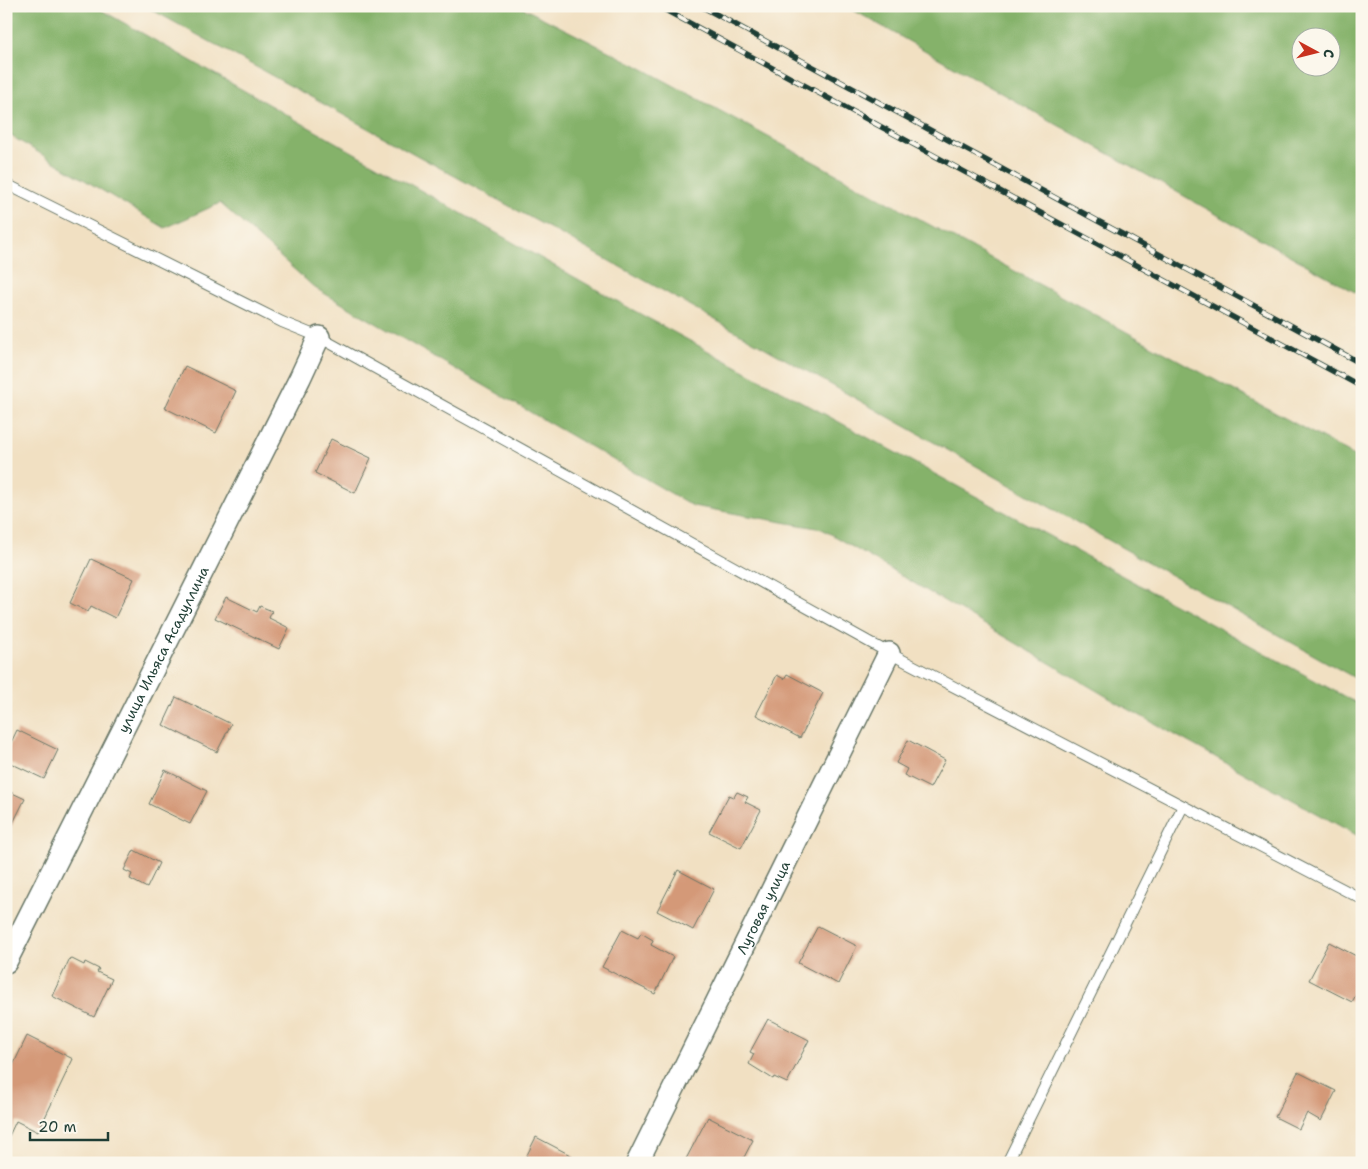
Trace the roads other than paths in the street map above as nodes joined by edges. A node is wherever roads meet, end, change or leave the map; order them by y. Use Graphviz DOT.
graph roads {
  1 [pos="6,184"];
  2 [pos="319,336"];
  3 [pos="889,653"];
  4 [pos="1183,806"];
  5 [pos="1362,899"];
  6 [pos="6,962"];
  7 [pos="638,1163"];
  8 [pos="1008,1163"];
  1 -- 2 [label="lane"];
  2 -- 3 [label="lane"];
  2 -- 6 [label="street, улица Ильяса Асадуллина"];
  3 -- 4 [label="lane"];
  3 -- 7 [label="street, Луговая улица"];
  4 -- 5 [label="lane"];
  4 -- 8 [label="lane"];
}
